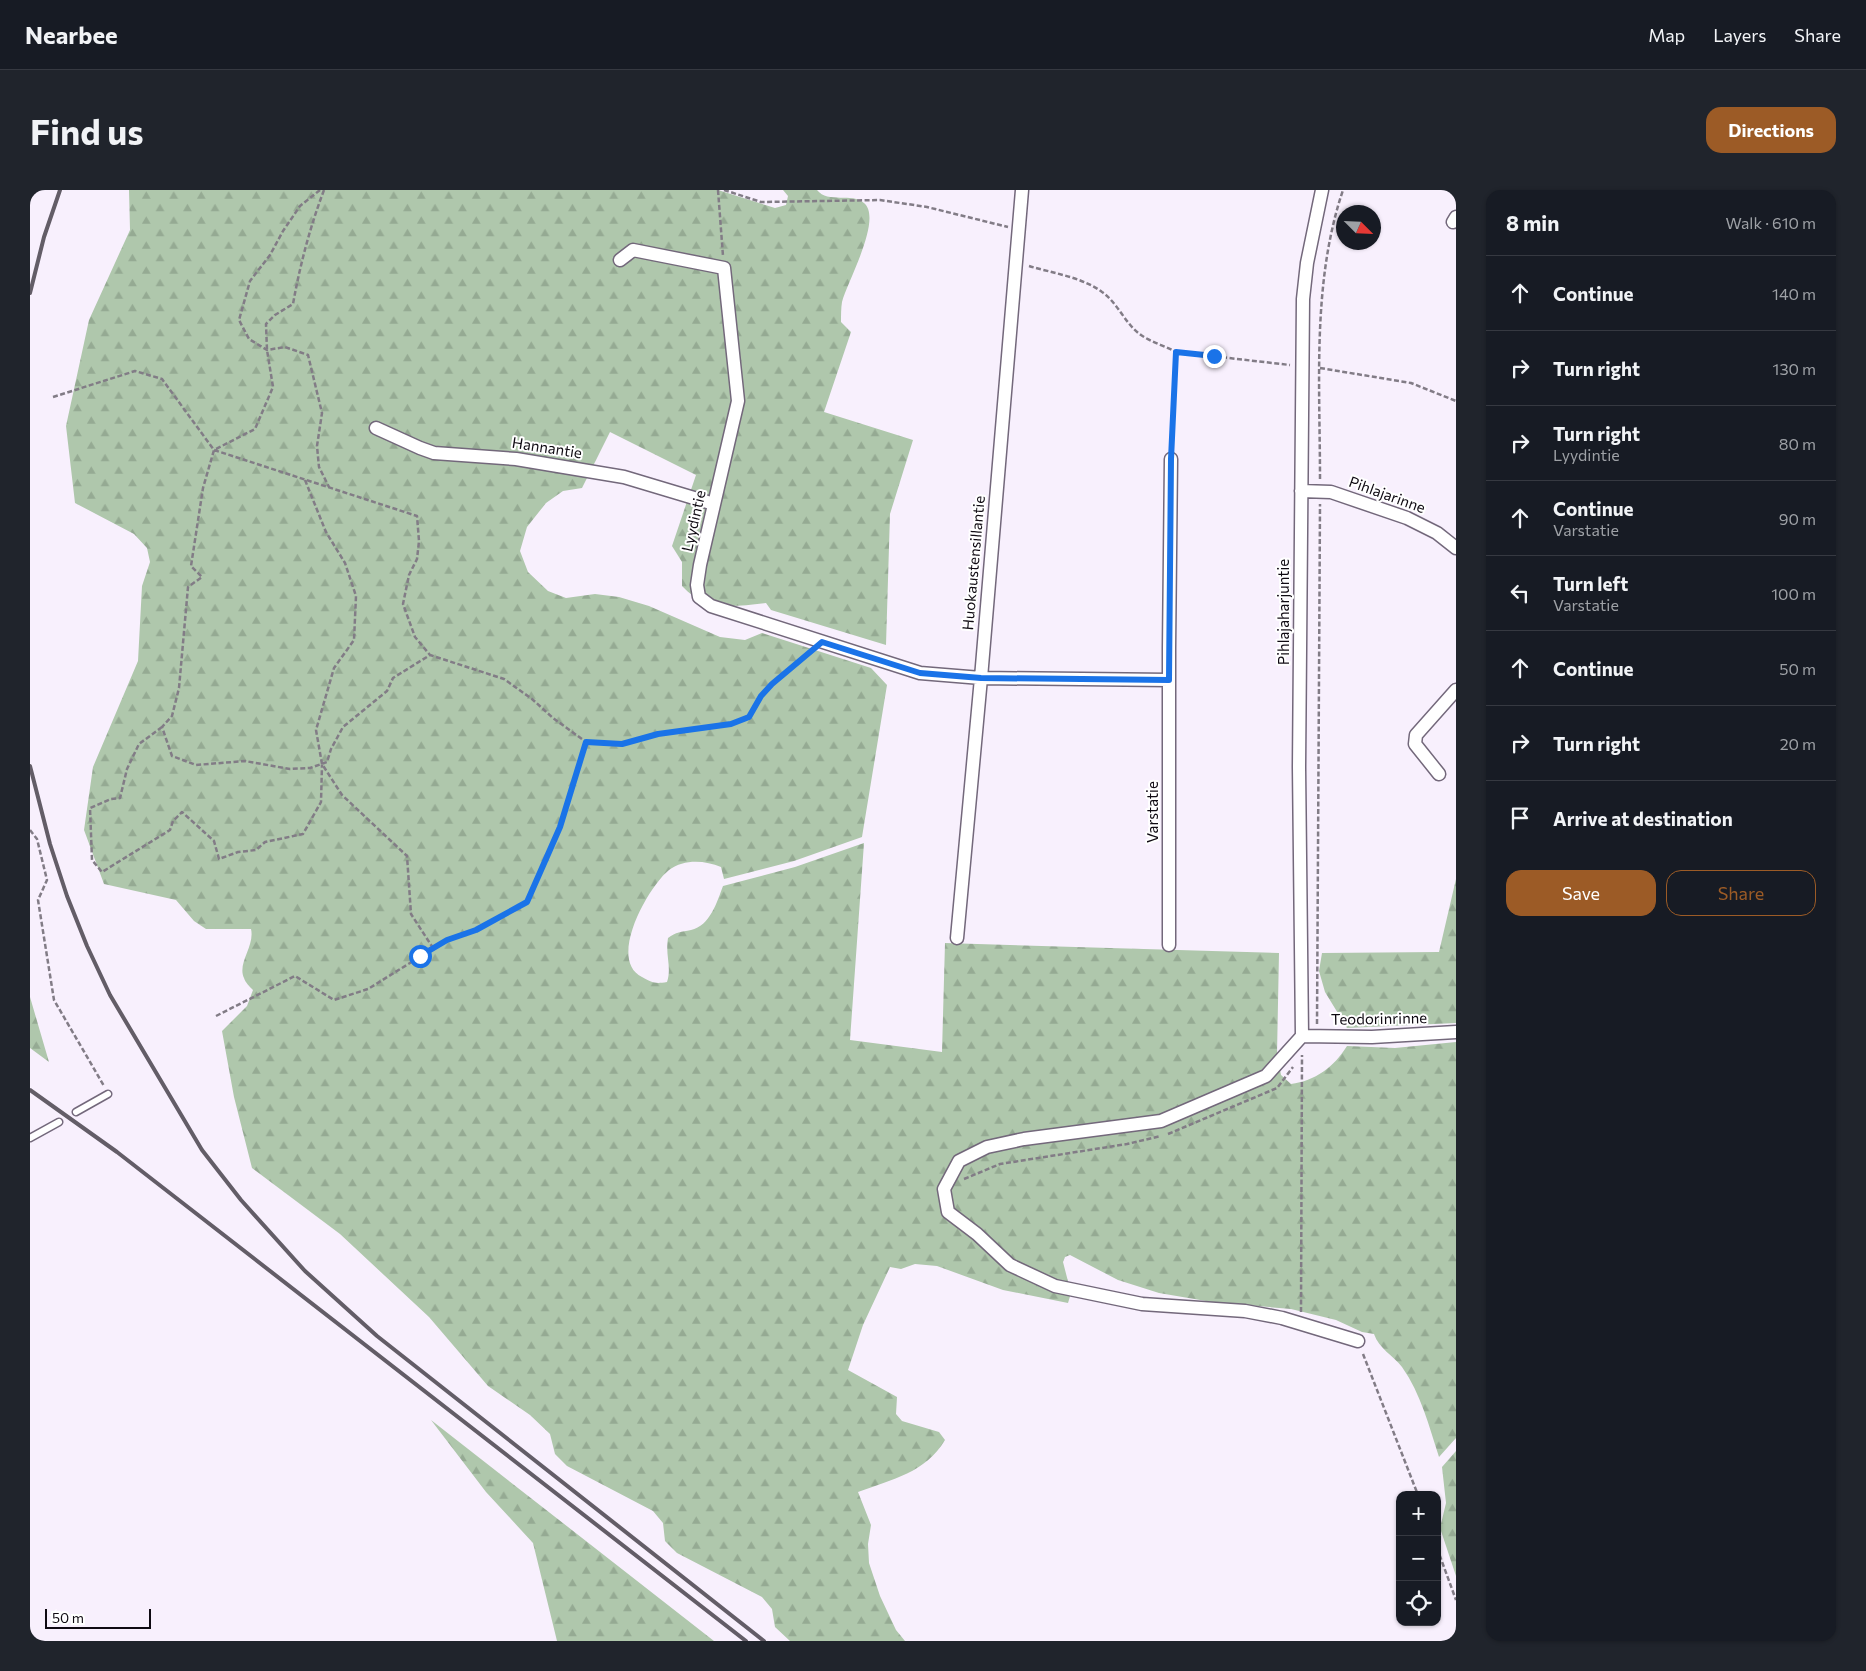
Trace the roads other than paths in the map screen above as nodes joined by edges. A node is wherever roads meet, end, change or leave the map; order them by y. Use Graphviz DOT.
graph roads {
  1 [pos="1022,190"];
  2 [pos="1322,190"];
  3 [pos="620,260"];
  4 [pos="376,428"];
  5 [pos="1171,459"];
  6 [pos="1301,491"];
  7 [pos="714,504"];
  8 [pos="1456,548"];
  9 [pos="981,678"];
  10 [pos="1169,680"];
  11 [pos="1456,690"];
  12 [pos="1439,774"];
  13 [pos="957,938"];
  14 [pos="1169,945"];
  15 [pos="1456,1032"];
  16 [pos="1308,1036"];
  17 [pos="108,1094"];
  18 [pos="76,1112"];
  19 [pos="58,1122"];
  20 [pos="30,1138"];
  21 [pos="1358,1341"];
  1 -- 9 [label="street, Huokaustensillantie"];
  2 -- 6 [label="street, Pihlajaharjuntie"];
  3 -- 7 [label="street, Lyydintie"];
  4 -- 7 [label="street, Hannantie"];
  5 -- 10 [label="street, Varstatie"];
  6 -- 8 [label="street, Pihlajarinne"];
  6 -- 16 [label="street, Pihlajaharjuntie"];
  7 -- 9 [label="street, Lyydintie"];
  9 -- 10 [label="street"];
  9 -- 13 [label="street, Huokaustensillantie"];
  10 -- 14 [label="street, Varstatie"];
  11 -- 12 [label="street"];
  15 -- 16 [label="street, Teodorinrinne"];
  16 -- 21 [label="street"];
  17 -- 18 [label="lane"];
  19 -- 20 [label="lane"];
}
